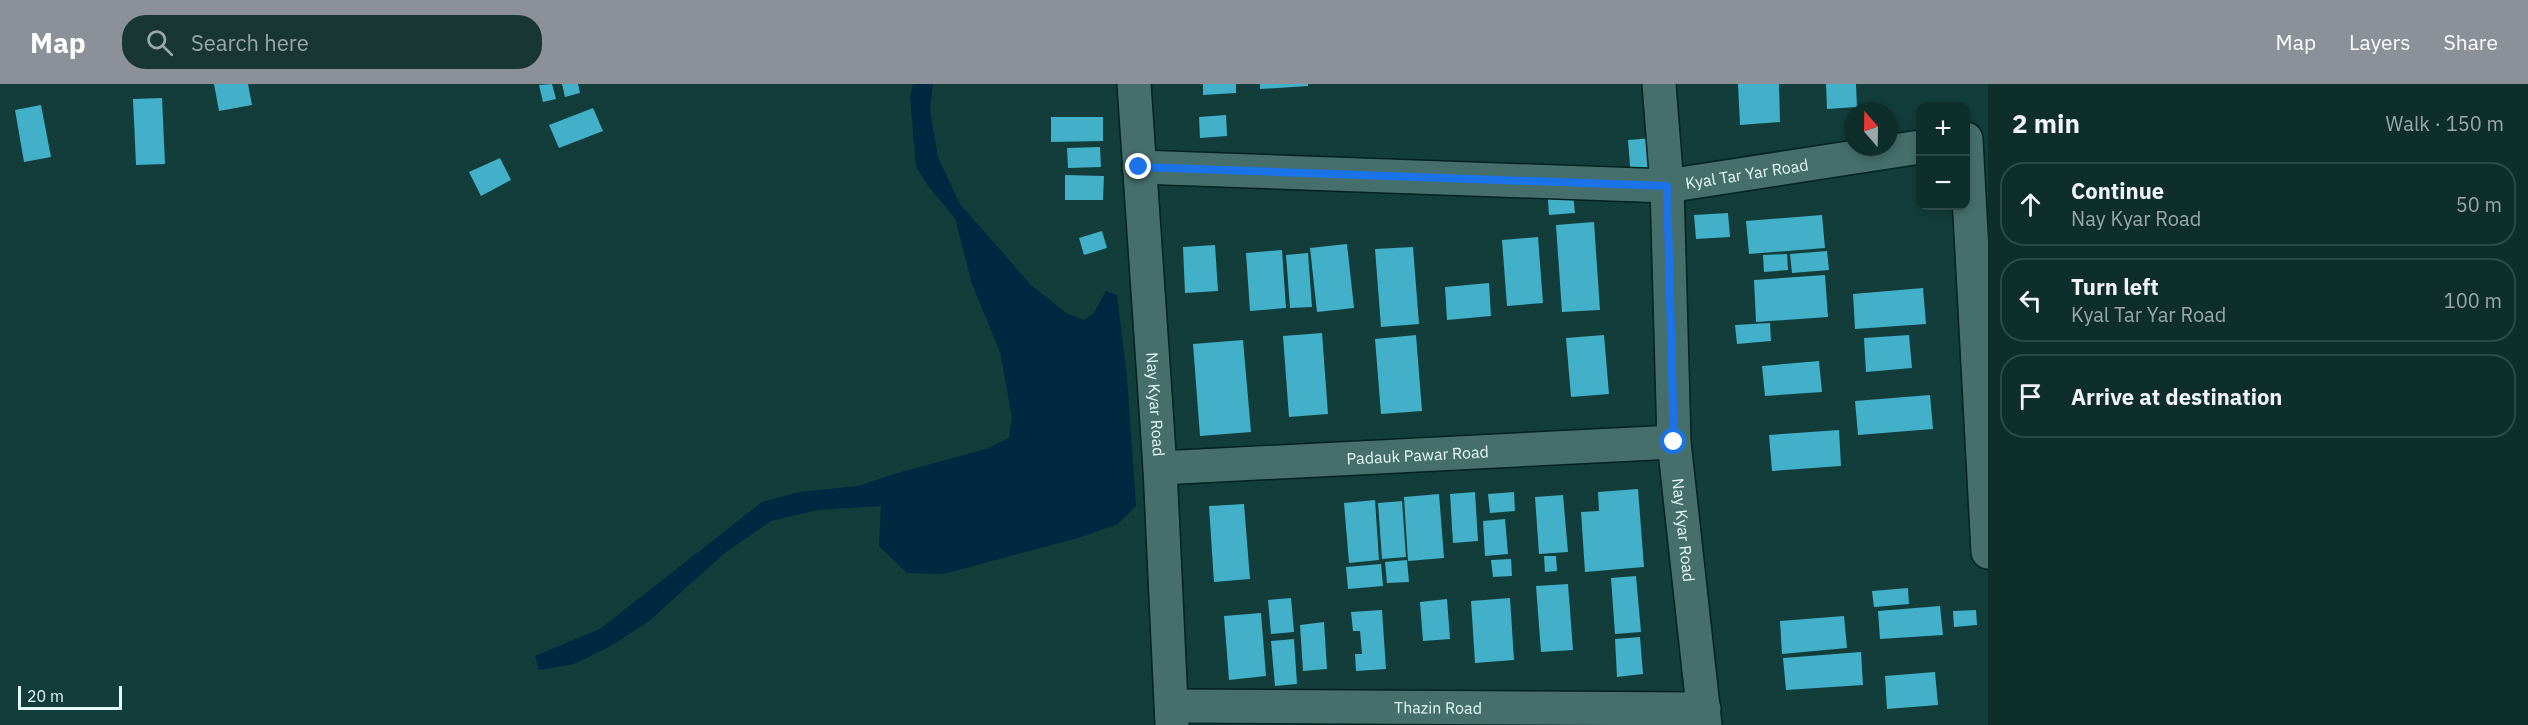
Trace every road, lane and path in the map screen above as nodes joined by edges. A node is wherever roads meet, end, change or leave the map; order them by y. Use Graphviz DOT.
graph roads {
  1 [pos="1134,84"];
  2 [pos="1659,84"];
  3 [pos="1988,138"];
  4 [pos="1970,139"];
  5 [pos="1916,148"];
  6 [pos="1967,156"];
  7 [pos="1139,167"];
  8 [pos="1667,186"];
  9 [pos="1674,442"];
  10 [pos="1160,468"];
  11 [pos="1988,552"];
  12 [pos="1172,715"];
  13 [pos="1704,717"];
  1 -- 7 [label="street, Nay Kyar Road"];
  2 -- 8 [label="street, Nay Kyar Road"];
  3 -- 4 [label="street"];
  5 -- 8 [label="street, Kyal Tar Yar Road"];
  6 -- 11 [label="street"];
  7 -- 8 [label="street, Kyal Tar Yar Road"];
  7 -- 10 [label="street, Nay Kyar Road"];
  8 -- 9 [label="street, Nay Kyar Road"];
  9 -- 10 [label="street, Padauk Pawar Road"];
  9 -- 13 [label="street, Nay Kyar Road"];
  10 -- 12 [label="street, Nay Kyar Road"];
  12 -- 13 [label="street, Thazin Road"];
}
